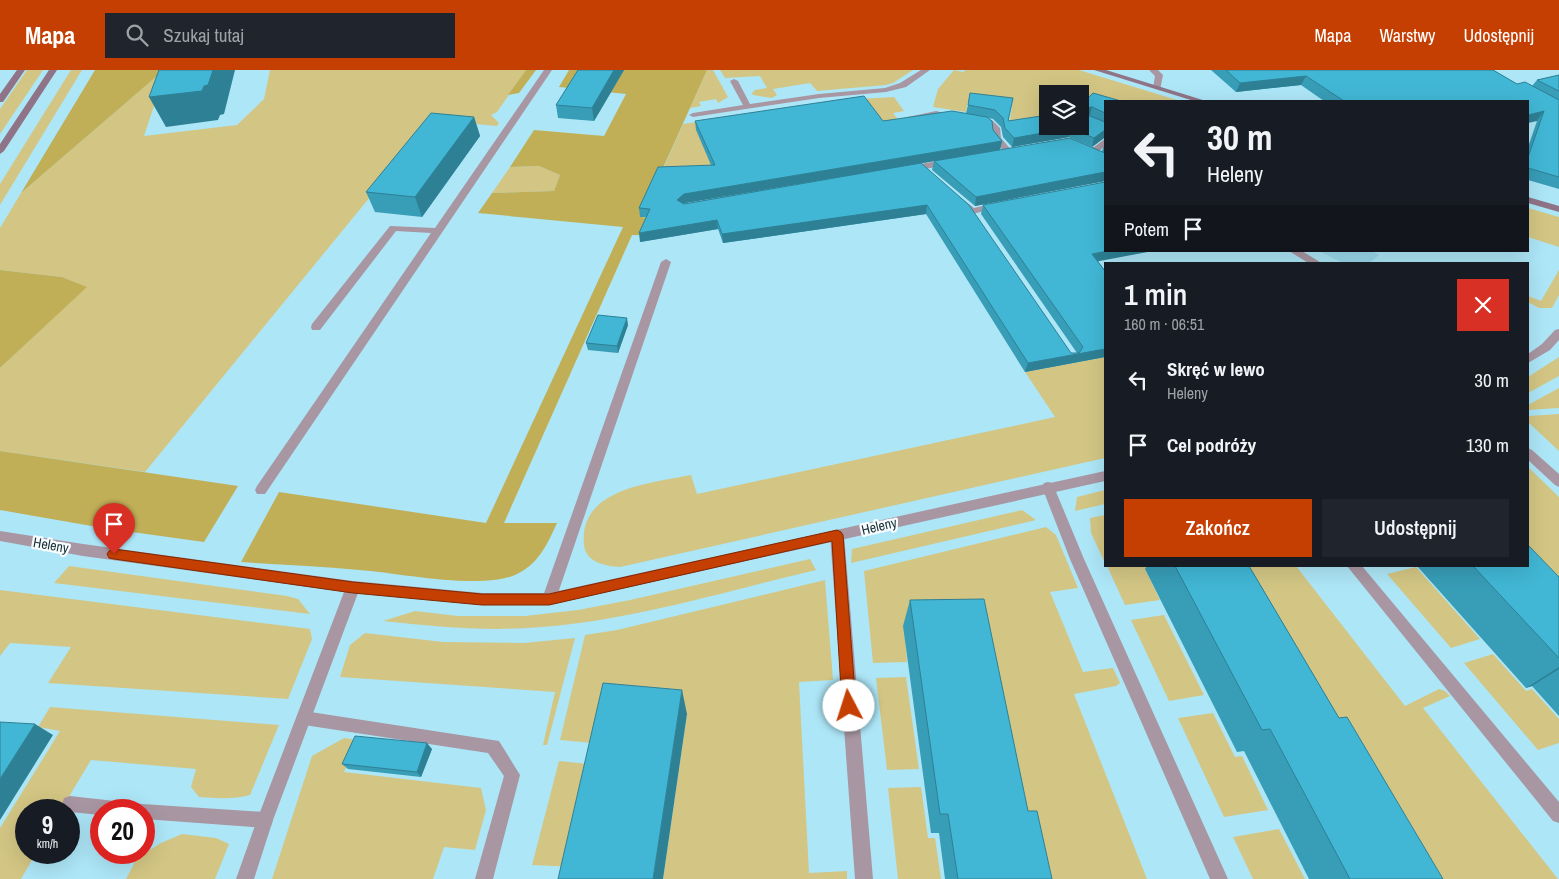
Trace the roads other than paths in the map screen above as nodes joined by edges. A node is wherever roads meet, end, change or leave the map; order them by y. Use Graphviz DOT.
graph roads {
  1 [pos="22,70"];
  2 [pos="53,70"];
  3 [pos="548,70"];
  4 [pos="926,70"];
  5 [pos="1098,70"];
  6 [pos="1153,70"];
  7 [pos="734,80"];
  8 [pos="1157,88"];
  9 [pos="0,100"];
  10 [pos="1199,100"];
  11 [pos="748,107"];
  12 [pos="693,115"];
  13 [pos="912,117"];
  14 [pos="1104,143"];
  15 [pos="0,150"];
  16 [pos="999,154"];
  17 [pos="1104,158"];
  18 [pos="960,160"];
  19 [pos="901,170"];
  20 [pos="950,192"];
  21 [pos="1529,200"];
  22 [pos="1010,203"];
  23 [pos="1559,209"];
  24 [pos="437,231"];
  25 [pos="1296,252"];
  26 [pos="666,262"];
  27 [pos="1314,262"];
  28 [pos="316,327"];
  29 [pos="1559,333"];
  30 [pos="1529,358"];
  31 [pos="1529,454"];
  32 [pos="1104,476"];
  33 [pos="1559,482"];
  34 [pos="1048,488"];
  35 [pos="260,490"];
  36 [pos="837,535"];
  37 [pos="0,536"];
  38 [pos="1355,567"];
  39 [pos="353,587"];
  40 [pos="549,599"];
  41 [pos="304,718"];
  42 [pos="155,812"];
  43 [pos="1559,815"];
  44 [pos="265,820"];
  45 [pos="245,879"];
  46 [pos="484,879"];
  47 [pos="864,879"];
  48 [pos="1219,879"];
  1 -- 9 [label="street"];
  2 -- 15 [label="street"];
  3 -- 24 [label="street"];
  4 -- 11 [label="street"];
  5 -- 8 [label="street"];
  6 -- 8 [label="street"];
  7 -- 11 [label="street"];
  8 -- 10 [label="street"];
  11 -- 12 [label="street"];
  13 -- 16 [label="street"];
  14 -- 17 [label="street"];
  18 -- 19 [label="street"];
  20 -- 22 [label="street"];
  21 -- 23 [label="street"];
  24 -- 28 [label="street"];
  24 -- 35 [label="street"];
  25 -- 27 [label="street"];
  26 -- 40 [label="street"];
  29 -- 30 [label="street"];
  31 -- 33 [label="street"];
  32 -- 34 [label="street, Heleny"];
  34 -- 36 [label="street, Heleny"];
  34 -- 48 [label="street"];
  36 -- 40 [label="street, Heleny"];
  36 -- 47 [label="street"];
  37 -- 39 [label="street, Heleny"];
  38 -- 43 [label="street"];
  39 -- 40 [label="street, Heleny"];
  39 -- 41 [label="street"];
  41 -- 44 [label="street"];
  41 -- 46 [label="street"];
  42 -- 44 [label="street"];
  44 -- 45 [label="street"];
}
